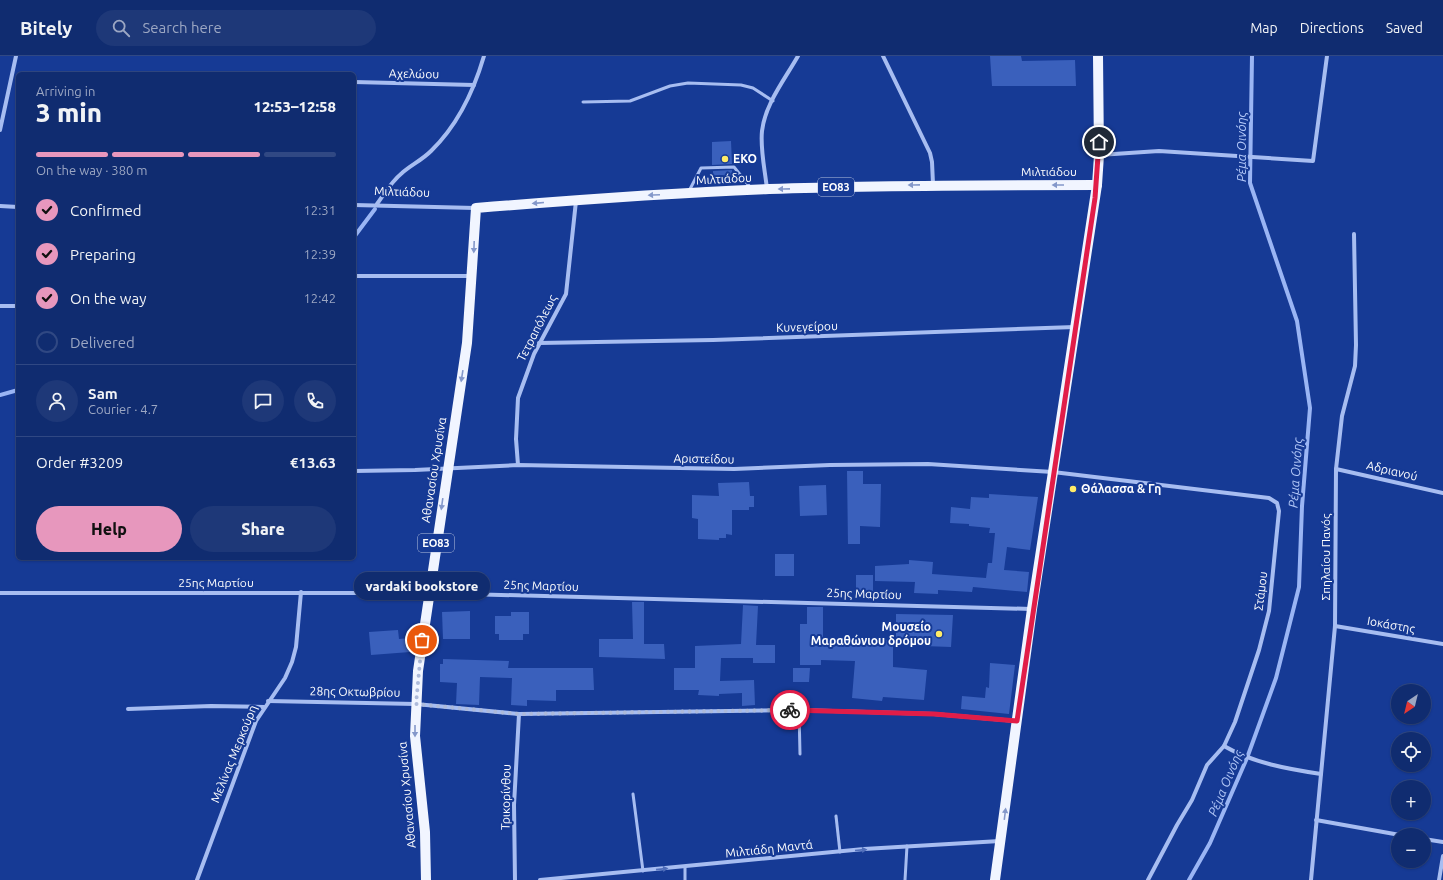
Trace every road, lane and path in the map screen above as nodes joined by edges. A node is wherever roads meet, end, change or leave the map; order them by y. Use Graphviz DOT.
graph roads {
  1 [pos="16,56"];
  2 [pos="484,56"];
  3 [pos="798,56"];
  4 [pos="883,56"];
  5 [pos="1098,56"];
  6 [pos="1327,56"];
  7 [pos="356,82"];
  8 [pos="474,85"];
  9 [pos="773,101"];
  10 [pos="583,102"];
  11 [pos="0,130"];
  12 [pos="1099,155"];
  13 [pos="933,185"];
  14 [pos="1097,185"];
  15 [pos="767,189"];
  16 [pos="753,190"];
  17 [pos="688,194"];
  18 [pos="576,200"];
  19 [pos="377,204"];
  20 [pos="356,205"];
  21 [pos="0,206"];
  22 [pos="16,207"];
  23 [pos="476,208"];
  24 [pos="1354,234"];
  25 [pos="356,276"];
  26 [pos="472,276"];
  27 [pos="0,306"];
  28 [pos="16,306"];
  29 [pos="1076,327"];
  30 [pos="540,343"];
  31 [pos="518,465"];
  32 [pos="447,468"];
  33 [pos="1336,469"];
  34 [pos="356,471"];
  35 [pos="1053,472"];
  36 [pos="1443,493"];
  37 [pos="301,592"];
  38 [pos="0,593"];
  39 [pos="429,593"];
  40 [pos="1032,609"];
  41 [pos="1335,626"];
  42 [pos="1443,644"];
  43 [pos="268,701"];
  44 [pos="416,704"];
  45 [pos="264,707"];
  46 [pos="128,709"];
  47 [pos="799,710"];
  48 [pos="519,714"];
  49 [pos="1017,721"];
  50 [pos="1224,746"];
  51 [pos="800,754"];
  52 [pos="1321,774"];
  53 [pos="633,794"];
  54 [pos="836,816"];
  55 [pos="1316,820"];
  56 [pos="1391,833"];
  57 [pos="1001,840"];
  58 [pos="1431,840"];
  59 [pos="1443,842"];
  60 [pos="907,846"];
  61 [pos="840,852"];
  62 [pos="1443,856"];
  63 [pos="685,867"];
  64 [pos="643,871"];
  65 [pos="583,878"];
  66 [pos="197,880"];
  67 [pos="426,880"];
  68 [pos="515,880"];
  69 [pos="540,880"];
  70 [pos="685,880"];
  71 [pos="905,880"];
  72 [pos="995,880"];
  73 [pos="1148,880"];
  74 [pos="1311,880"];
  75 [pos="1439,880"];
  1 -- 11 [label="street"];
  2 -- 8 [label="street"];
  3 -- 9 [label="street"];
  4 -- 13 [label="street"];
  5 -- 12 [label="main road"];
  6 -- 12 [label="street"];
  7 -- 8 [label="street, Αχελώου"];
  8 -- 19 [label="street"];
  9 -- 10 [label="lane"];
  9 -- 15 [label="street"];
  12 -- 14 [label="main road"];
  14 -- 13 [label="main road, Μιλτιάδου / ΕΟ83, one-way"];
  13 -- 15 [label="main road, Μιλτιάδου / ΕΟ83, one-way"];
  14 -- 29 [label="main road"];
  15 -- 16 [label="main road, Μιλτιάδου / ΕΟ83"];
  16 -- 17 [label="main road, Μιλτιάδου / ΕΟ83"];
  16 -- 17 [label="lane"];
  17 -- 18 [label="main road, Μιλτιάδου / ΕΟ83, one-way"];
  18 -- 23 [label="main road, Μιλτιάδου / ΕΟ83, one-way"];
  18 -- 30 [label="street, Τετραπόλεως"];
  19 -- 20 [label="street, Μιλτιάδου"];
  19 -- 23 [label="street, Μιλτιάδου"];
  21 -- 22 [label="street"];
  23 -- 26 [label="main road, Αθανασίου Χρυσίνα / ΕΟ83, one-way"];
  24 -- 33 [label="street, Σπηλαίου Πανός"];
  25 -- 26 [label="street"];
  26 -- 32 [label="main road, Αθανασίου Χρυσίνα / ΕΟ83, one-way"];
  27 -- 28 [label="street"];
  29 -- 30 [label="street, Κυνεγείρου"];
  29 -- 35 [label="main road"];
  30 -- 31 [label="street, Τετραπόλεως"];
  31 -- 32 [label="street, Αριστείδου"];
  31 -- 35 [label="street, Αριστείδου"];
  32 -- 34 [label="street, Αριστείδου"];
  32 -- 39 [label="main road, Αθανασίου Χρυσίνα / ΕΟ83, one-way"];
  33 -- 36 [label="street, Αδριανού"];
  33 -- 41 [label="street, Σπηλαίου Πανός"];
  35 -- 40 [label="main road"];
  35 -- 50 [label="street, Στάμου"];
  37 -- 38 [label="street, 25ης Μαρτίου"];
  37 -- 39 [label="street, 25ης Μαρτίου"];
  37 -- 43 [label="street, Μελίνας Μερκούρη"];
  39 -- 40 [label="street, 25ης Μαρτίου"];
  39 -- 44 [label="main road, Αθανασίου Χρυσίνα / ΕΟ83"];
  40 -- 49 [label="main road"];
  41 -- 42 [label="street, Ιοκάστης"];
  41 -- 52 [label="street, Σπηλαίου Πανός"];
  43 -- 44 [label="street, 28ης Οκτωβρίου"];
  43 -- 45 [label="street, Μελίνας Μερκούρη"];
  44 -- 48 [label="street, 28ης Οκτωβρίου"];
  44 -- 67 [label="main road, Αθανασίου Χρυσίνα / ΕΟ83, one-way"];
  45 -- 46 [label="street"];
  45 -- 66 [label="street, Μελίνας Μερκούρη"];
  47 -- 48 [label="street, 28ης Οκτωβρίου"];
  47 -- 49 [label="street, 28ης Οκτωβρίου"];
  47 -- 51 [label="lane"];
  48 -- 68 [label="street, Τρικορίνθου"];
  57 -- 49 [label="main road, one-way"];
  50 -- 52 [label="street"];
  50 -- 73 [label="street, Στάμου"];
  52 -- 55 [label="street, Σπηλαίου Πανός"];
  53 -- 64 [label="lane"];
  54 -- 61 [label="lane"];
  55 -- 56 [label="street"];
  55 -- 74 [label="street, Σπηλαίου Πανός"];
  57 -- 60 [label="street, Μιλτιάδη Μαντά"];
  57 -- 72 [label="main road"];
  58 -- 59 [label="street"];
  61 -- 60 [label="street, Μιλτιάδη Μαντά, one-way"];
  60 -- 71 [label="lane"];
  61 -- 63 [label="street, Μιλτιάδη Μαντά"];
  62 -- 75 [label="street"];
  64 -- 63 [label="street, Μιλτιάδη Μαντά, one-way"];
  63 -- 70 [label="lane"];
  64 -- 65 [label="street, Μιλτιάδη Μαντά"];
  65 -- 69 [label="street, Μιλτιάδη Μαντά"];
}
